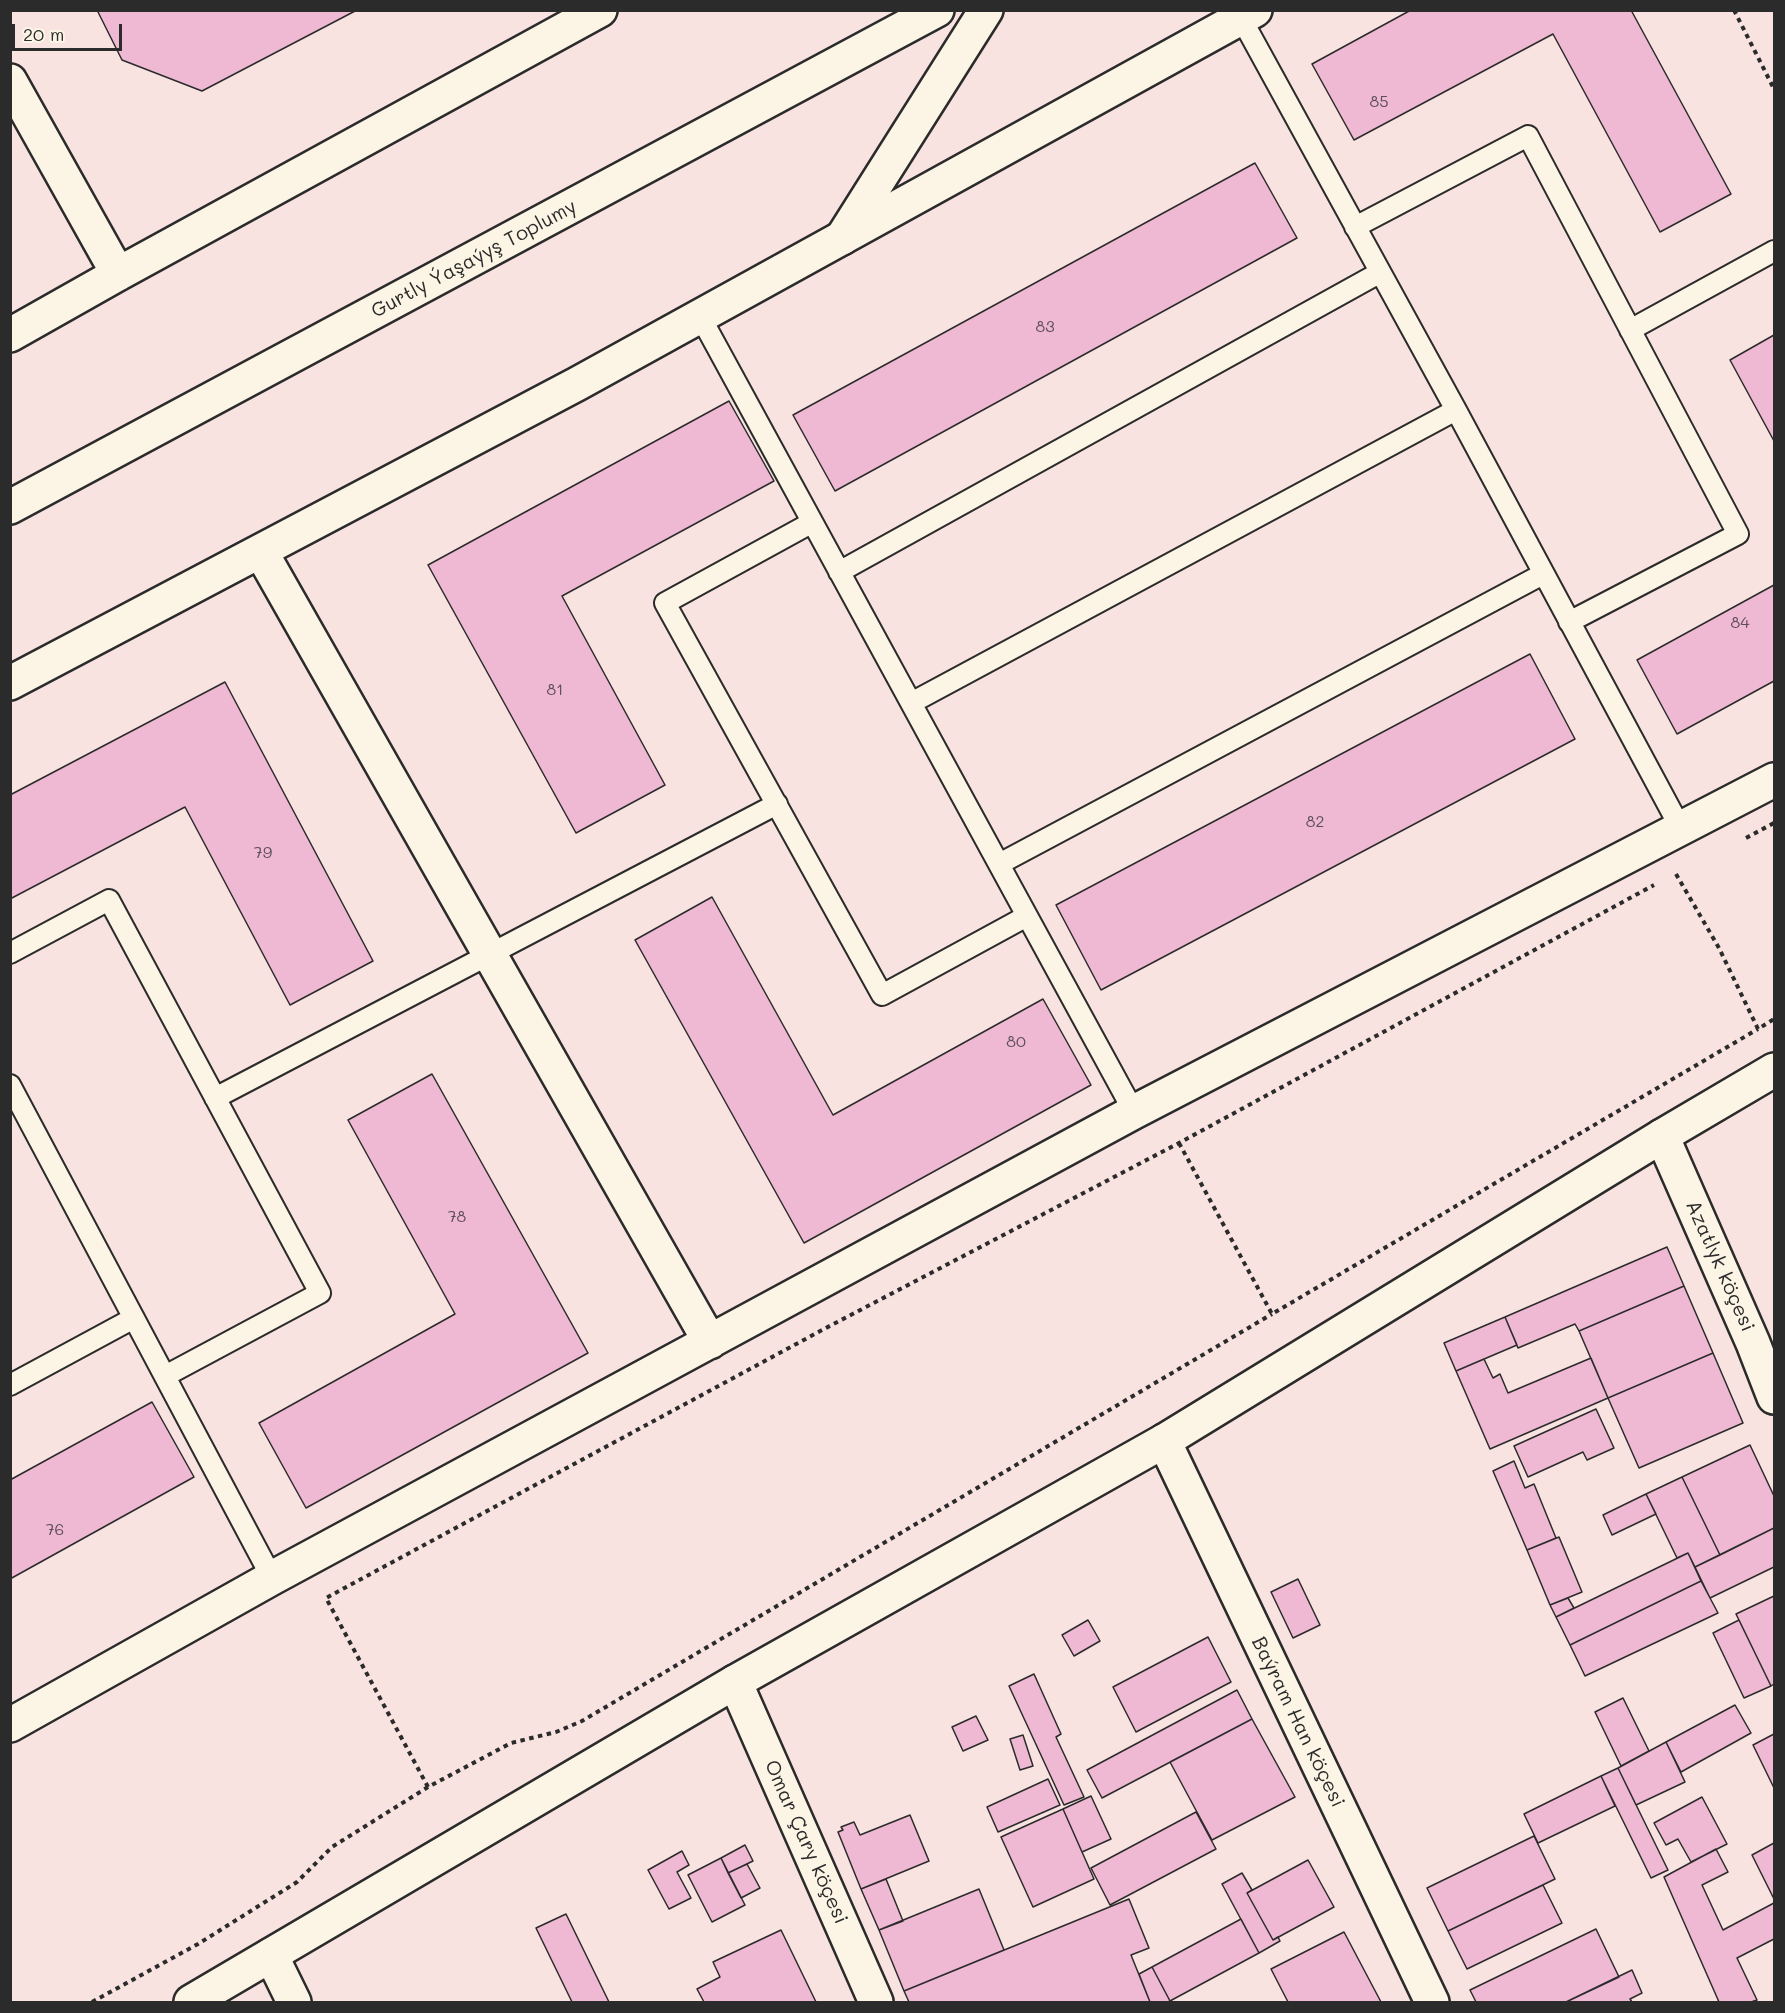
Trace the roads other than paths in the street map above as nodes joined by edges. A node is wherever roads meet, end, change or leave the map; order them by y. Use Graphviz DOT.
graph roads {
  1 [pos="600,10"];
  2 [pos="937,10"];
  3 [pos="986,10"];
  4 [pos="1248,14"];
  5 [pos="10,81"];
  6 [pos="1354,227"];
  7 [pos="842,238"];
  8 [pos="1774,251"];
  9 [pos="1379,273"];
  10 [pos="118,274"];
  11 [pos="700,316"];
  12 [pos="1630,330"];
  13 [pos="10,335"];
  14 [pos="1456,410"];
  15 [pos="10,507"];
  16 [pos="811,523"];
  17 [pos="261,552"];
  18 [pos="839,572"];
  19 [pos="1543,574"];
  20 [pos="1569,622"];
  21 [pos="10,683"];
  22 [pos="911,703"];
  23 [pos="1774,780"];
  24 [pos="777,804"];
  25 [pos="1681,829"];
  26 [pos="999,864"];
  27 [pos="1027,916"];
  28 [pos="10,953"];
  29 [pos="489,954"];
  30 [pos="1774,1070"];
  31 [pos="10,1085"];
  32 [pos="215,1098"];
  33 [pos="1134,1112"];
  34 [pos="1662,1136"];
  35 [pos="134,1318"];
  36 [pos="710,1342"];
  37 [pos="165,1376"];
  38 [pos="10,1385"];
  39 [pos="1774,1397"];
  40 [pos="1164,1441"];
  41 [pos="272,1578"];
  42 [pos="735,1682"];
  43 [pos="10,1725"];
  44 [pos="271,1955"];
  45 [pos="191,2002"];
  46 [pos="294,2002"];
  47 [pos="876,2002"];
  48 [pos="1432,2002"];
  1 -- 10 [label="street"];
  2 -- 15 [label="street, Gurtly Ýaşaýyş Toplumy"];
  3 -- 7 [label="street"];
  4 -- 6 [label="lane"];
  4 -- 7 [label="street"];
  5 -- 10 [label="street"];
  6 -- 9 [label="lane"];
  6 -- 12 [label="lane"];
  7 -- 11 [label="street"];
  8 -- 12 [label="lane"];
  9 -- 14 [label="lane"];
  9 -- 18 [label="lane"];
  10 -- 13 [label="street"];
  11 -- 16 [label="lane"];
  11 -- 17 [label="street"];
  12 -- 20 [label="lane"];
  14 -- 19 [label="lane"];
  14 -- 22 [label="lane"];
  16 -- 18 [label="lane"];
  16 -- 24 [label="lane"];
  17 -- 21 [label="street"];
  17 -- 29 [label="street"];
  18 -- 22 [label="lane"];
  19 -- 20 [label="lane"];
  19 -- 26 [label="lane"];
  20 -- 25 [label="lane"];
  22 -- 26 [label="lane"];
  23 -- 25 [label="street"];
  24 -- 27 [label="lane"];
  24 -- 29 [label="lane"];
  25 -- 33 [label="street"];
  26 -- 27 [label="lane"];
  27 -- 33 [label="lane"];
  28 -- 32 [label="lane"];
  29 -- 32 [label="lane"];
  29 -- 36 [label="street"];
  30 -- 34 [label="street"];
  31 -- 35 [label="lane"];
  32 -- 37 [label="lane"];
  33 -- 36 [label="street"];
  34 -- 39 [label="street, Azatlyk köçesi"];
  34 -- 40 [label="street"];
  35 -- 37 [label="lane"];
  35 -- 38 [label="lane"];
  36 -- 41 [label="street"];
  37 -- 41 [label="lane"];
  40 -- 42 [label="street"];
  40 -- 48 [label="street, Baýram Han köçesi"];
  41 -- 43 [label="street"];
  42 -- 44 [label="street"];
  42 -- 47 [label="street, Omar Çary köçesi"];
  44 -- 45 [label="street"];
  44 -- 46 [label="street"];
}
